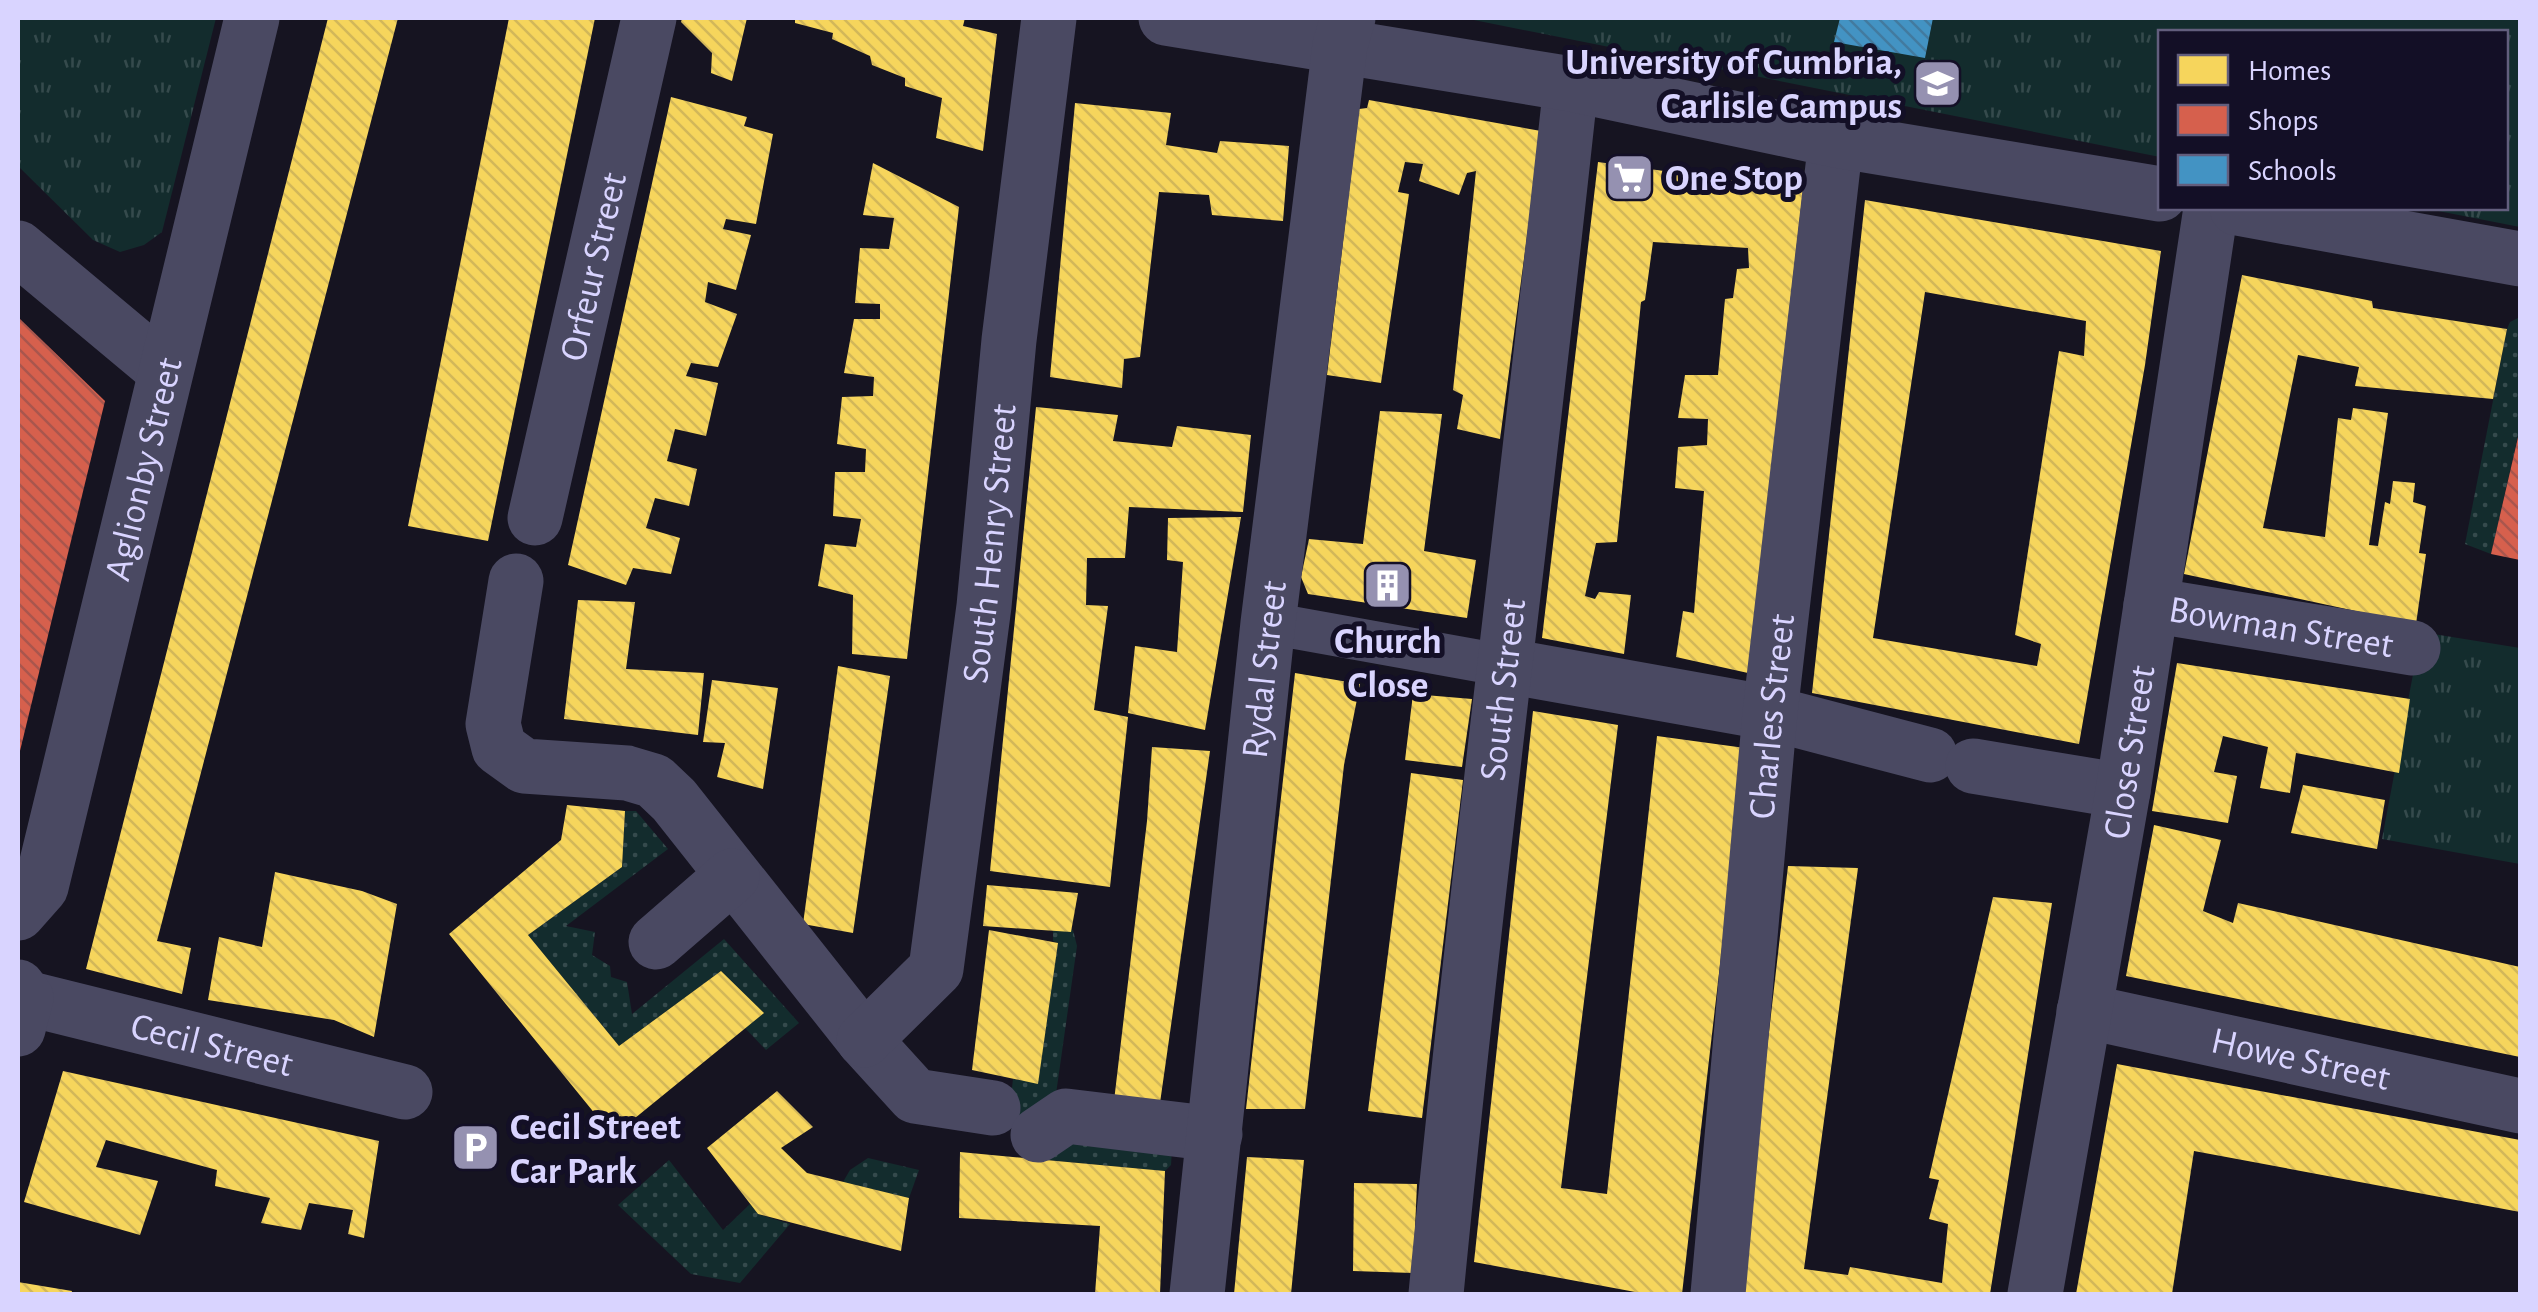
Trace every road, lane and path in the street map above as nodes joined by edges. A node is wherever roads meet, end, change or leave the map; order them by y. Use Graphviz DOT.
graph roads {
  1 [pos="252,18"];
  2 [pos="649,18"];
  3 [pos="1049,18"];
  4 [pos="1166,18"];
  5 [pos="1344,31"];
  6 [pos="1570,84"];
  7 [pos="1836,140"];
  8 [pos="2158,194"];
  9 [pos="2211,210"];
  10 [pos="2248,210"];
  11 [pos="18,248"];
  12 [pos="2520,259"];
  13 [pos="164,370"];
  14 [pos="536,518"];
  15 [pos="516,581"];
  16 [pos="2151,605"];
  17 [pos="1268,623"];
  18 [pos="2413,648"];
  19 [pos="1507,666"];
  20 [pos="1770,713"];
  21 [pos="2124,791"];
  22 [pos="732,876"];
  23 [pos="18,913"];
  24 [pos="656,942"];
  25 [pos="20,1003"];
  26 [pos="2084,1011"];
  27 [pos="864,1040"];
  28 [pos="405,1092"];
  29 [pos="2520,1106"];
  30 [pos="1216,1134"];
  31 [pos="1197,1294"];
  32 [pos="1436,1294"];
  33 [pos="1718,1294"];
  34 [pos="2035,1294"];
  1 -- 13 [label="street, Aglionby Street"];
  2 -- 14 [label="street, Orfeur Street"];
  3 -- 27 [label="street, South Henry Street"];
  4 -- 5 [label="street"];
  5 -- 6 [label="street"];
  5 -- 17 [label="street, Rydal Street"];
  6 -- 7 [label="street"];
  6 -- 19 [label="street, South Street"];
  7 -- 8 [label="street"];
  7 -- 20 [label="street, Charles Street"];
  9 -- 16 [label="street, Close Street"];
  10 -- 12 [label="street"];
  11 -- 13 [label="street"];
  13 -- 23 [label="street, Aglionby Street"];
  15 -- 22 [label="street"];
  16 -- 18 [label="street, Bowman Street"];
  16 -- 21 [label="street, Close Street"];
  17 -- 19 [label="street"];
  17 -- 30 [label="street, Rydal Street"];
  19 -- 20 [label="street"];
  19 -- 32 [label="street, South Street"];
  20 -- 21 [label="street"];
  20 -- 33 [label="street, Charles Street"];
  21 -- 26 [label="street, Close Street"];
  22 -- 24 [label="street"];
  22 -- 27 [label="street"];
  25 -- 28 [label="street, Cecil Street"];
  26 -- 29 [label="street, Howe Street"];
  26 -- 34 [label="street, Close Street"];
  27 -- 30 [label="street"];
  30 -- 31 [label="street, Rydal Street"];
}
